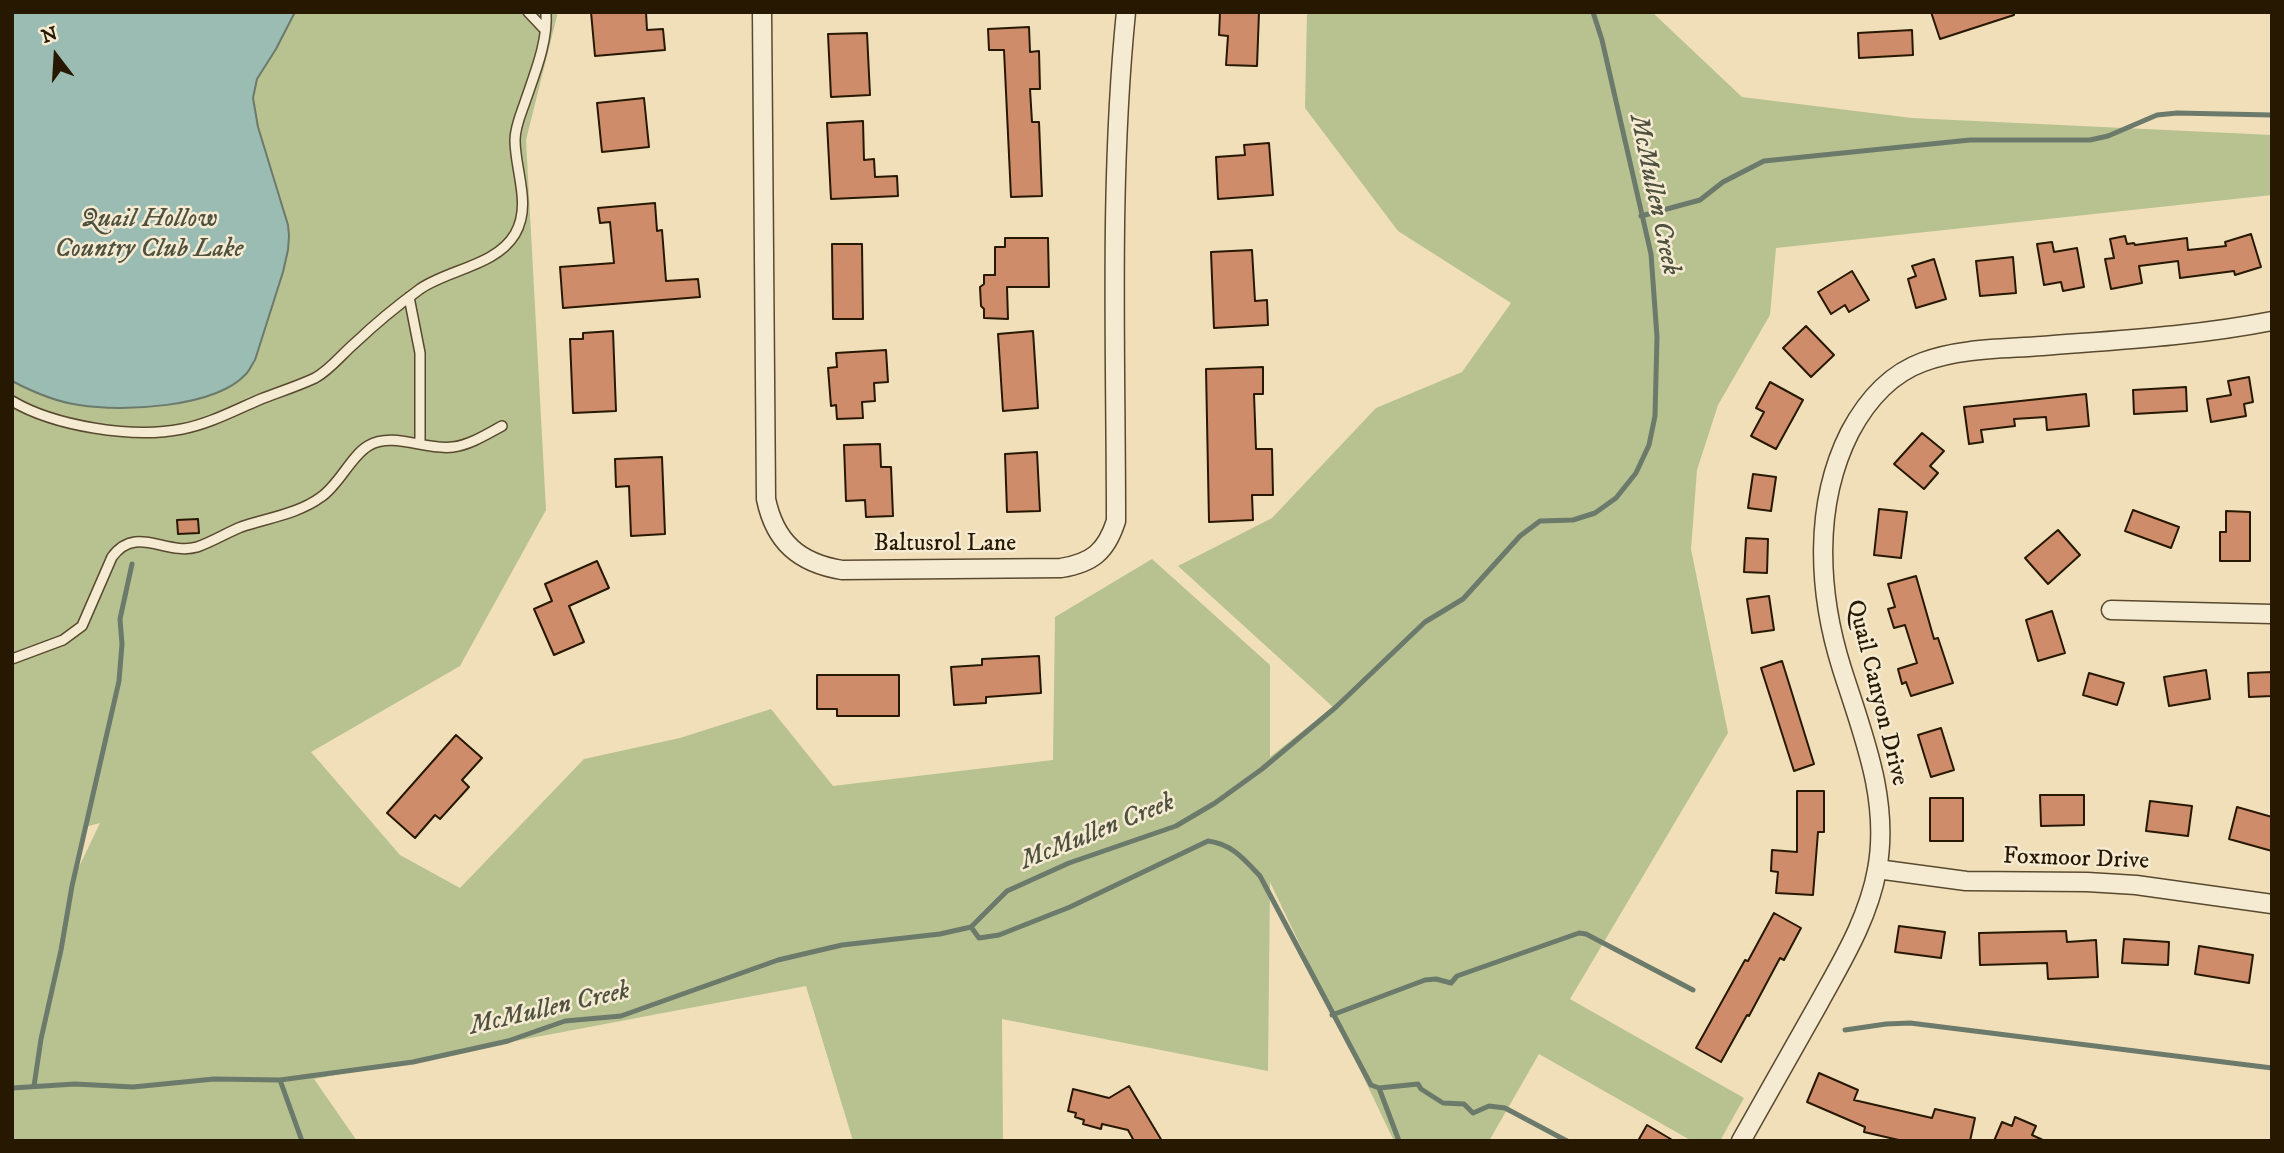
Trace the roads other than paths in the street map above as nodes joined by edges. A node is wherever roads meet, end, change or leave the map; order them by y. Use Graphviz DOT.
graph roads {
  1 [pos="528,12"];
  2 [pos="546,12"];
  3 [pos="762,12"];
  4 [pos="1126,12"];
  5 [pos="545,30"];
  6 [pos="410,298"];
  7 [pos="2272,321"];
  8 [pos="12,401"];
  9 [pos="502,426"];
  10 [pos="420,444"];
  11 [pos="2111,610"];
  12 [pos="2272,614"];
  13 [pos="12,659"];
  14 [pos="1877,869"];
  15 [pos="2272,904"];
  16 [pos="1747,1139"];
  1 -- 5 [label="lane"];
  2 -- 5 [label="lane"];
  3 -- 4 [label="street, Baltusrol Lane"];
  5 -- 6 [label="lane"];
  6 -- 8 [label="lane"];
  6 -- 10 [label="lane"];
  7 -- 14 [label="street, Quail Canyon Drive"];
  9 -- 10 [label="lane"];
  10 -- 13 [label="lane"];
  11 -- 12 [label="street"];
  14 -- 15 [label="street, Foxmoor Drive"];
  14 -- 16 [label="street, Quail Canyon Drive"];
}
